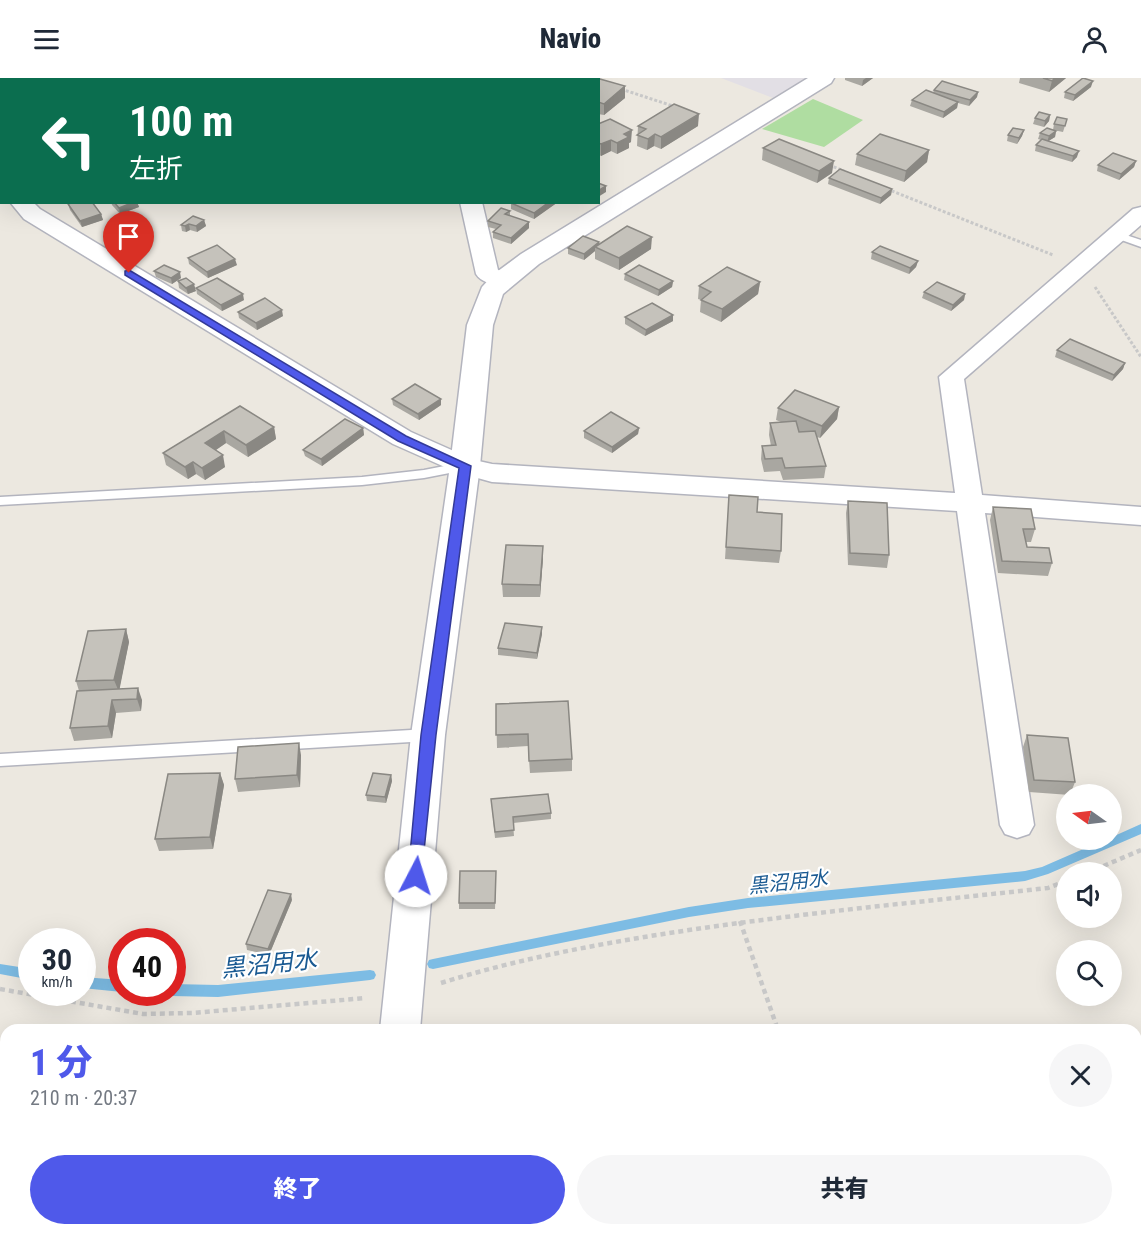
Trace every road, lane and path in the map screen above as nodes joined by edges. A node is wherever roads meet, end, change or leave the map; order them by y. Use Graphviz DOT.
graph roads {
  1 [pos="824,78"];
  2 [pos="620,89"];
  3 [pos="686,111"];
  4 [pos="818,161"];
  5 [pos="851,174"];
  6 [pos="884,187"];
  7 [pos="22,204"];
  8 [pos="471,204"];
  9 [pos="1141,214"];
  10 [pos="1117,235"];
  11 [pos="1141,244"];
  12 [pos="1082,266"];
  13 [pos="503,279"];
  14 [pos="1141,357"];
  15 [pos="465,466"];
  16 [pos="0,501"];
  17 [pos="971,503"];
  18 [pos="1141,516"];
  19 [pos="429,735"];
  20 [pos="0,760"];
  21 [pos="1017,825"];
  22 [pos="1141,850"];
  23 [pos="1112,862"];
  24 [pos="1056,885"];
  25 [pos="740,921"];
  26 [pos="436,985"];
  27 [pos="0,989"];
  28 [pos="371,998"];
  29 [pos="401,1024"];
  30 [pos="776,1024"];
  1 -- 13 [label="street"];
  2 -- 3 [label="path"];
  4 -- 5 [label="path"];
  6 -- 12 [label="path"];
  7 -- 15 [label="street"];
  8 -- 13 [label="street"];
  9 -- 10 [label="street"];
  10 -- 11 [label="lane"];
  10 -- 12 [label="street"];
  12 -- 14 [label="path"];
  12 -- 17 [label="street"];
  13 -- 15 [label="street"];
  15 -- 16 [label="lane"];
  15 -- 17 [label="street"];
  15 -- 19 [label="street"];
  17 -- 18 [label="street"];
  17 -- 21 [label="street"];
  19 -- 20 [label="lane"];
  19 -- 29 [label="street"];
  22 -- 23 [label="path"];
  24 -- 25 [label="path"];
  25 -- 26 [label="path"];
  25 -- 30 [label="path"];
  27 -- 28 [label="path"];
}
